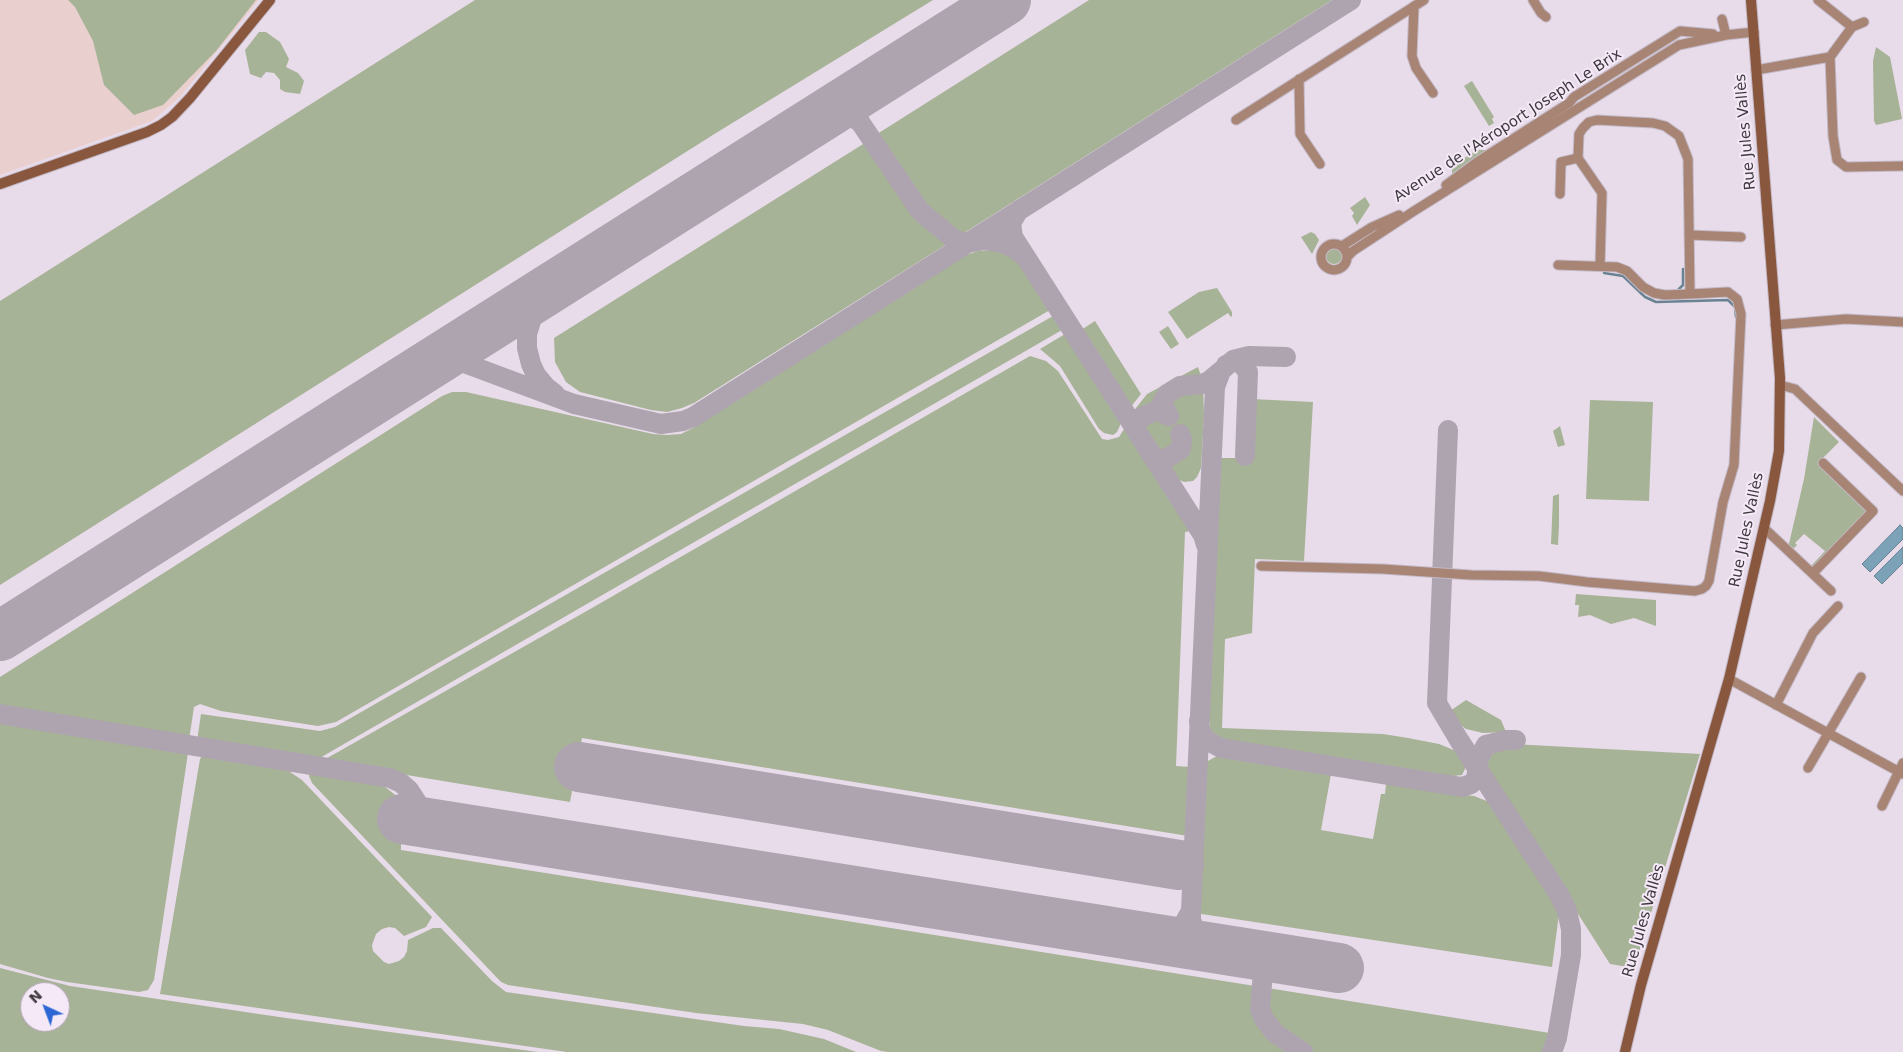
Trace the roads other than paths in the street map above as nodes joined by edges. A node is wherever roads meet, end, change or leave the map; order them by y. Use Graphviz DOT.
graph roads {
  1 [pos="270,0"];
  2 [pos="1424,0"];
  3 [pos="1533,0"];
  4 [pos="1751,0"];
  5 [pos="1818,0"];
  6 [pos="1414,6"];
  7 [pos="1546,17"];
  8 [pos="1722,19"];
  9 [pos="1864,22"];
  10 [pos="1852,26"];
  11 [pos="1690,32"];
  12 [pos="1754,32"];
  13 [pos="1726,34"];
  14 [pos="1690,42"];
  15 [pos="1830,58"];
  16 [pos="1756,70"];
  17 [pos="1299,79"];
  18 [pos="1433,93"];
  19 [pos="1236,120"];
  20 [pos="1578,158"];
  21 [pos="1320,164"];
  22 [pos="1903,166"];
  23 [pos="0,184"];
  24 [pos="1560,194"];
  25 [pos="1689,235"];
  26 [pos="1741,237"];
  27 [pos="1342,246"];
  28 [pos="1347,257"];
  29 [pos="1558,265"];
  30 [pos="1600,266"];
  31 [pos="1690,294"];
  32 [pos="1903,322"];
  33 [pos="1775,325"];
  34 [pos="1780,385"];
  35 [pos="1823,463"];
  36 [pos="1903,491"];
  37 [pos="1764,528"];
  38 [pos="1260,566"];
  39 [pos="1813,574"];
  40 [pos="1831,591"];
  41 [pos="1838,606"];
  42 [pos="1861,677"];
  43 [pos="1729,679"];
  44 [pos="1776,705"];
  45 [pos="1828,733"];
  46 [pos="1903,763"];
  47 [pos="1808,768"];
  48 [pos="1900,773"];
  49 [pos="1882,806"];
  50 [pos="1625,1052"];
  1 -- 23 [label="street"];
  2 -- 6 [label="street"];
  3 -- 7 [label="street"];
  4 -- 12 [label="street, Rue Jules Vallès"];
  5 -- 10 [label="street"];
  6 -- 17 [label="street"];
  6 -- 18 [label="street"];
  8 -- 13 [label="street"];
  9 -- 10 [label="street"];
  10 -- 15 [label="street"];
  11 -- 13 [label="street, Avenue de l'Aéroport Joseph Le Brix"];
  11 -- 14 [label="street"];
  11 -- 27 [label="street, Avenue de l'Aéroport Joseph Le Brix"];
  12 -- 13 [label="street, Avenue de l'Aéroport Joseph Le Brix"];
  12 -- 16 [label="street, Rue Jules Vallès"];
  13 -- 14 [label="street, Avenue de l'Aéroport Joseph Le Brix"];
  14 -- 28 [label="street, Avenue de l'Aéroport Joseph Le Brix"];
  15 -- 16 [label="street"];
  15 -- 22 [label="street"];
  16 -- 33 [label="street, Rue Jules Vallès"];
  17 -- 19 [label="street"];
  17 -- 21 [label="street"];
  20 -- 24 [label="street"];
  20 -- 25 [label="street"];
  20 -- 30 [label="street"];
  25 -- 26 [label="street"];
  25 -- 31 [label="street"];
  27 -- 28 [label="street"];
  27 -- 28 [label="street, Avenue de l'Aéroport Joseph Le Brix"];
  29 -- 30 [label="street"];
  30 -- 31 [label="street"];
  31 -- 38 [label="street"];
  32 -- 33 [label="street"];
  33 -- 34 [label="street, Rue Jules Vallès"];
  34 -- 36 [label="street"];
  34 -- 37 [label="street, Rue Jules Vallès"];
  35 -- 39 [label="street"];
  37 -- 39 [label="street"];
  37 -- 43 [label="street, Rue Jules Vallès"];
  39 -- 40 [label="street"];
  41 -- 44 [label="street"];
  42 -- 45 [label="street"];
  43 -- 44 [label="street"];
  43 -- 50 [label="street, Rue Jules Vallès"];
  44 -- 45 [label="street"];
  45 -- 47 [label="street"];
  45 -- 48 [label="street"];
  46 -- 48 [label="street"];
  48 -- 49 [label="street"];
}
